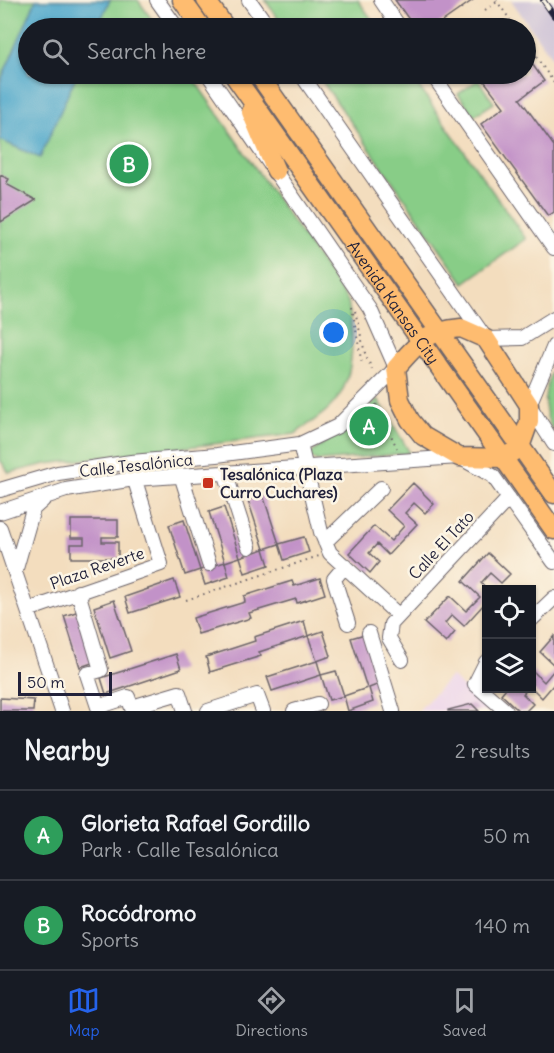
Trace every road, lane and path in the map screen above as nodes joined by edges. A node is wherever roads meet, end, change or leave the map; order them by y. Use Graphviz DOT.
graph roads {
  1 [pos="157,0"];
  2 [pos="182,0"];
  3 [pos="206,0"];
  4 [pos="249,0"];
  5 [pos="381,0"];
  6 [pos="497,1"];
  7 [pos="485,10"];
  8 [pos="170,18"];
  9 [pos="195,18"];
  10 [pos="219,18"];
  11 [pos="262,18"];
  12 [pos="393,18"];
  13 [pos="508,18"];
  14 [pos="536,58"];
  15 [pos="554,83"];
  16 [pos="215,84"];
  17 [pos="239,84"];
  18 [pos="241,84"];
  19 [pos="265,84"];
  20 [pos="308,84"];
  21 [pos="439,84"];
  22 [pos="276,171"];
  23 [pos="554,248"];
  24 [pos="554,318"];
  25 [pos="438,330"];
  26 [pos="486,339"];
  27 [pos="421,340"];
  28 [pos="554,346"];
  29 [pos="396,368"];
  30 [pos="376,404"];
  31 [pos="529,405"];
  32 [pos="300,444"];
  33 [pos="554,444"];
  34 [pos="520,447"];
  35 [pos="406,452"];
  36 [pos="459,457"];
  37 [pos="504,458"];
  38 [pos="131,462"];
  39 [pos="304,467"];
  40 [pos="225,472"];
  41 [pos="181,476"];
  42 [pos="134,479"];
  43 [pos="381,488"];
  44 [pos="0,490"];
  45 [pos="554,494"];
  46 [pos="47,496"];
  47 [pos="509,498"];
  48 [pos="0,512"];
  49 [pos="0,528"];
  50 [pos="554,530"];
  51 [pos="249,547"];
  52 [pos="328,548"];
  53 [pos="0,554"];
  54 [pos="554,562"];
  55 [pos="209,564"];
  56 [pos="345,566"];
  57 [pos="15,572"];
  58 [pos="78,592"];
  59 [pos="554,598"];
  60 [pos="186,600"];
  61 [pos="28,610"];
  62 [pos="536,614"];
  63 [pos="398,615"];
  64 [pos="348,623"];
  65 [pos="369,633"];
  66 [pos="402,660"];
  67 [pos="482,670"];
  68 [pos="482,690"];
  69 [pos="485,693"];
  70 [pos="318,704"];
  71 [pos="132,709"];
  72 [pos="62,711"];
  73 [pos="185,711"];
  74 [pos="208,711"];
  75 [pos="263,711"];
  76 [pos="294,711"];
  77 [pos="393,711"];
  78 [pos="506,711"];
  1 -- 8 [label="street"];
  2 -- 9 [label="main road"];
  3 -- 10 [label="main road"];
  4 -- 11 [label="street"];
  5 -- 12 [label="street"];
  6 -- 7 [label="path"];
  6 -- 13 [label="path"];
  14 -- 15 [label="path"];
  16 -- 22 [label="street, Avenida Kansas City"];
  17 -- 22 [label="main road"];
  18 -- 27 [label="main road, Avenida Kansas City"];
  19 -- 25 [label="main road, Avenida Kansas City"];
  20 -- 26 [label="street"];
  21 -- 23 [label="street"];
  22 -- 29 [label="street, Avenida Kansas City"];
  24 -- 26 [label="street"];
  25 -- 26 [label="main road"];
  25 -- 27 [label="main road"];
  25 -- 34 [label="main road, Avenida Kansas City"];
  26 -- 31 [label="main road"];
  27 -- 29 [label="main road"];
  27 -- 37 [label="main road, Avenida Kansas City"];
  28 -- 31 [label="street"];
  29 -- 32 [label="street, Calle Tesalónica"];
  29 -- 36 [label="main road"];
  30 -- 35 [label="path"];
  31 -- 33 [label="street"];
  31 -- 34 [label="main road"];
  32 -- 38 [label="street, Calle Tesalónica"];
  32 -- 39 [label="street"];
  34 -- 37 [label="main road"];
  34 -- 45 [label="main road, Avenida Kansas City"];
  36 -- 37 [label="main road"];
  36 -- 39 [label="street, Calle Tesalónica"];
  36 -- 47 [label="street"];
  37 -- 50 [label="main road, Avenida Kansas City"];
  38 -- 42 [label="street"];
  38 -- 44 [label="street, Calle Tesalónica"];
  39 -- 40 [label="street, Calle Tesalónica"];
  39 -- 52 [label="street"];
  40 -- 41 [label="street, Calle Tesalónica"];
  40 -- 51 [label="street"];
  41 -- 42 [label="street, Calle Tesalónica"];
  41 -- 55 [label="street"];
  42 -- 46 [label="street, Calle Tesalónica"];
  42 -- 58 [label="street, Plaza Reverte"];
  43 -- 52 [label="street"];
  46 -- 48 [label="street, Calle Tesalónica"];
  46 -- 57 [label="street"];
  47 -- 54 [label="street"];
  47 -- 63 [label="street, Calle El Tato"];
  49 -- 57 [label="street"];
  52 -- 56 [label="street"];
  52 -- 60 [label="path"];
  53 -- 57 [label="street"];
  56 -- 63 [label="street"];
  56 -- 64 [label="street"];
  57 -- 61 [label="street"];
  58 -- 61 [label="street, Plaza Reverte"];
  58 -- 71 [label="street"];
  59 -- 62 [label="street"];
  61 -- 72 [label="street"];
  63 -- 66 [label="street, Calle El Tato"];
  65 -- 77 [label="street"];
  67 -- 68 [label="street"];
  69 -- 78 [label="street"];
  70 -- 76 [label="street"];
  71 -- 73 [label="street"];
  74 -- 75 [label="street"];
}
